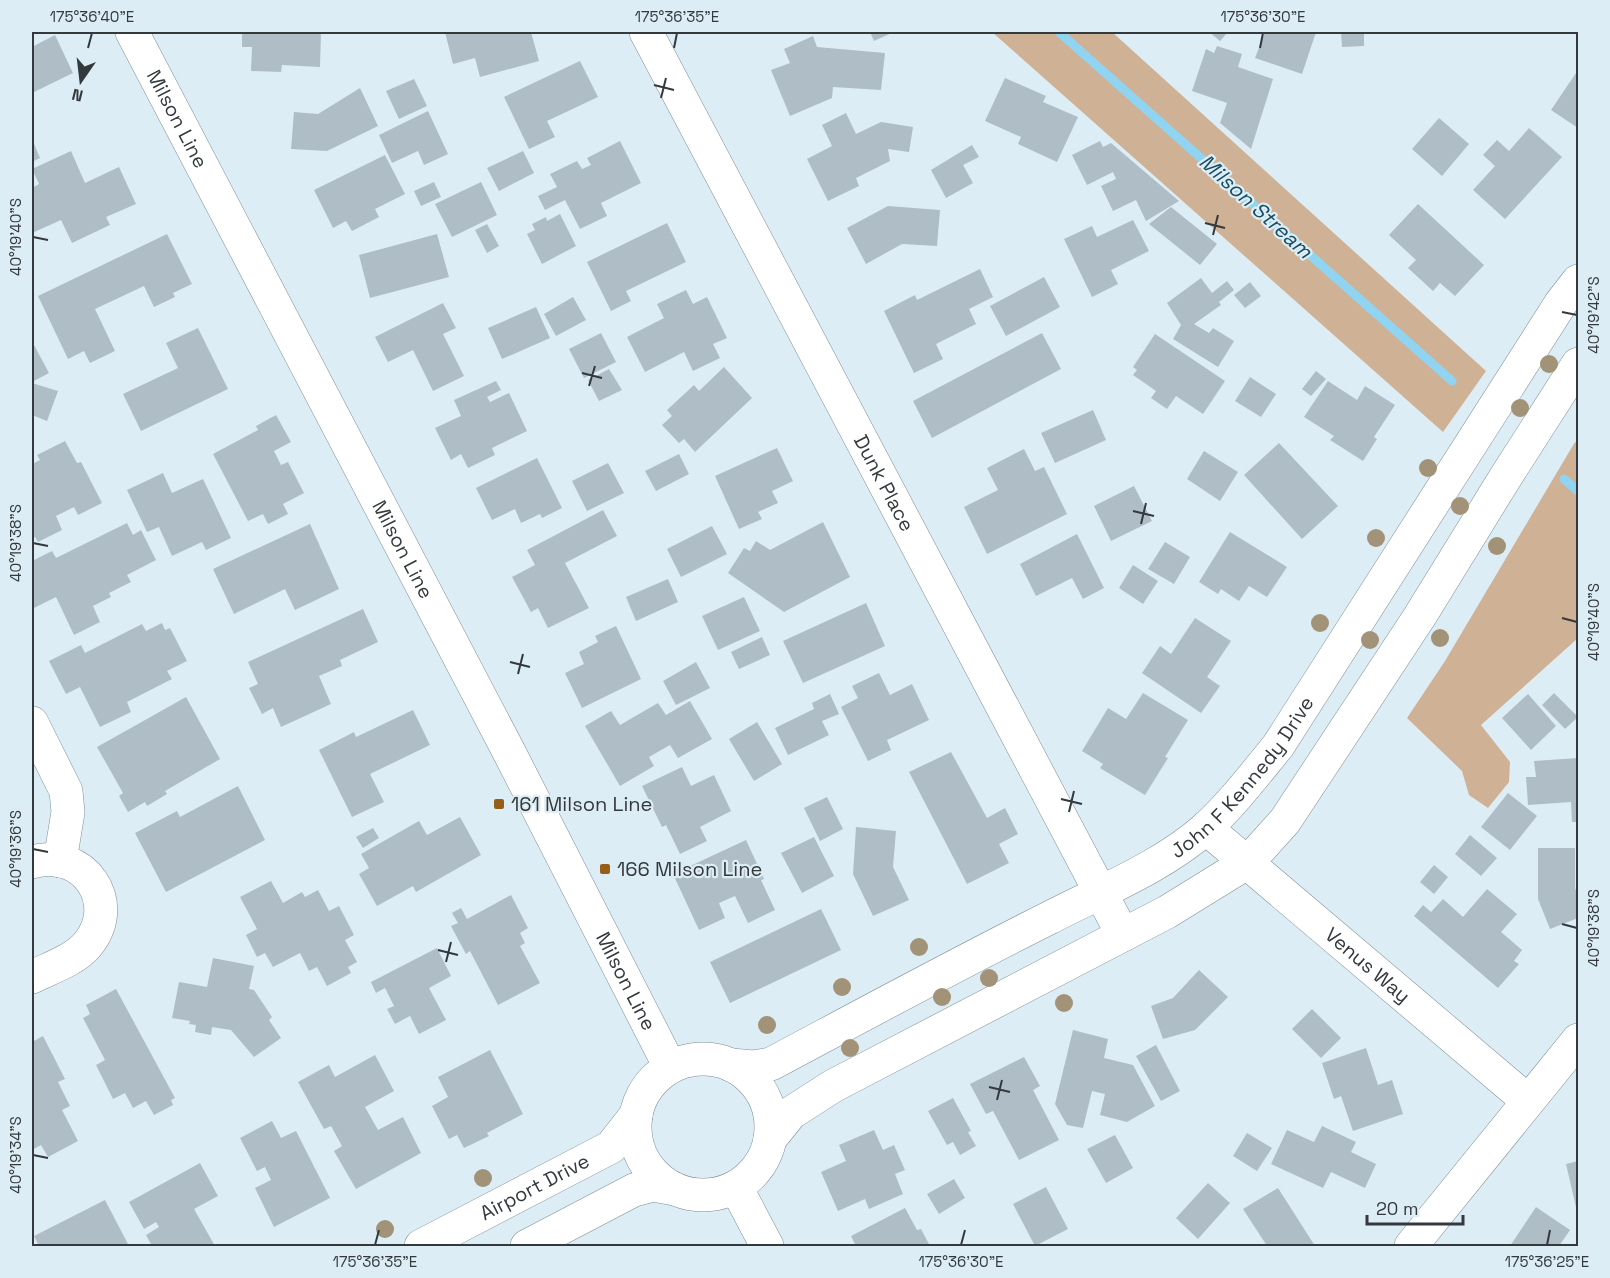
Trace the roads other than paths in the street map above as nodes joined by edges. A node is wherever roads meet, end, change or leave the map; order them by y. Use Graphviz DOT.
graph roads {
  1 [pos="132,32"];
  2 [pos="646,32"];
  3 [pos="1578,281"];
  4 [pos="1578,364"];
  5 [pos="32,723"];
  6 [pos="1206,828"];
  7 [pos="46,862"];
  8 [pos="1248,862"];
  9 [pos="1101,893"];
  10 [pos="1123,935"];
  11 [pos="32,977"];
  12 [pos="1578,1040"];
  13 [pos="731,1065"];
  14 [pos="670,1068"];
  15 [pos="1528,1101"];
  16 [pos="636,1115"];
  17 [pos="770,1139"];
  18 [pos="736,1187"];
  19 [pos="675,1189"];
  20 [pos="421,1246"];
  21 [pos="527,1246"];
  22 [pos="767,1246"];
  23 [pos="1411,1246"];
  1 -- 14 [label="main road, Milson Line"];
  2 -- 9 [label="main road, Dunk Place"];
  3 -- 6 [label="main road, John F Kennedy Drive"];
  4 -- 8 [label="main road"];
  5 -- 7 [label="main road"];
  6 -- 8 [label="main road, Venus Way"];
  6 -- 9 [label="main road, John F Kennedy Drive"];
  7 -- 11 [label="main road"];
  8 -- 10 [label="main road"];
  8 -- 15 [label="main road, Venus Way"];
  9 -- 10 [label="main road, Dunk Place"];
  9 -- 13 [label="main road, John F Kennedy Drive"];
  10 -- 17 [label="main road"];
  12 -- 15 [label="main road"];
  13 -- 14 [label="main road"];
  13 -- 17 [label="main road"];
  14 -- 16 [label="main road"];
  15 -- 23 [label="main road"];
  16 -- 19 [label="main road"];
  16 -- 20 [label="main road, Airport Drive"];
  17 -- 18 [label="main road"];
  18 -- 19 [label="main road"];
  18 -- 22 [label="main road"];
  19 -- 21 [label="main road"];
}
